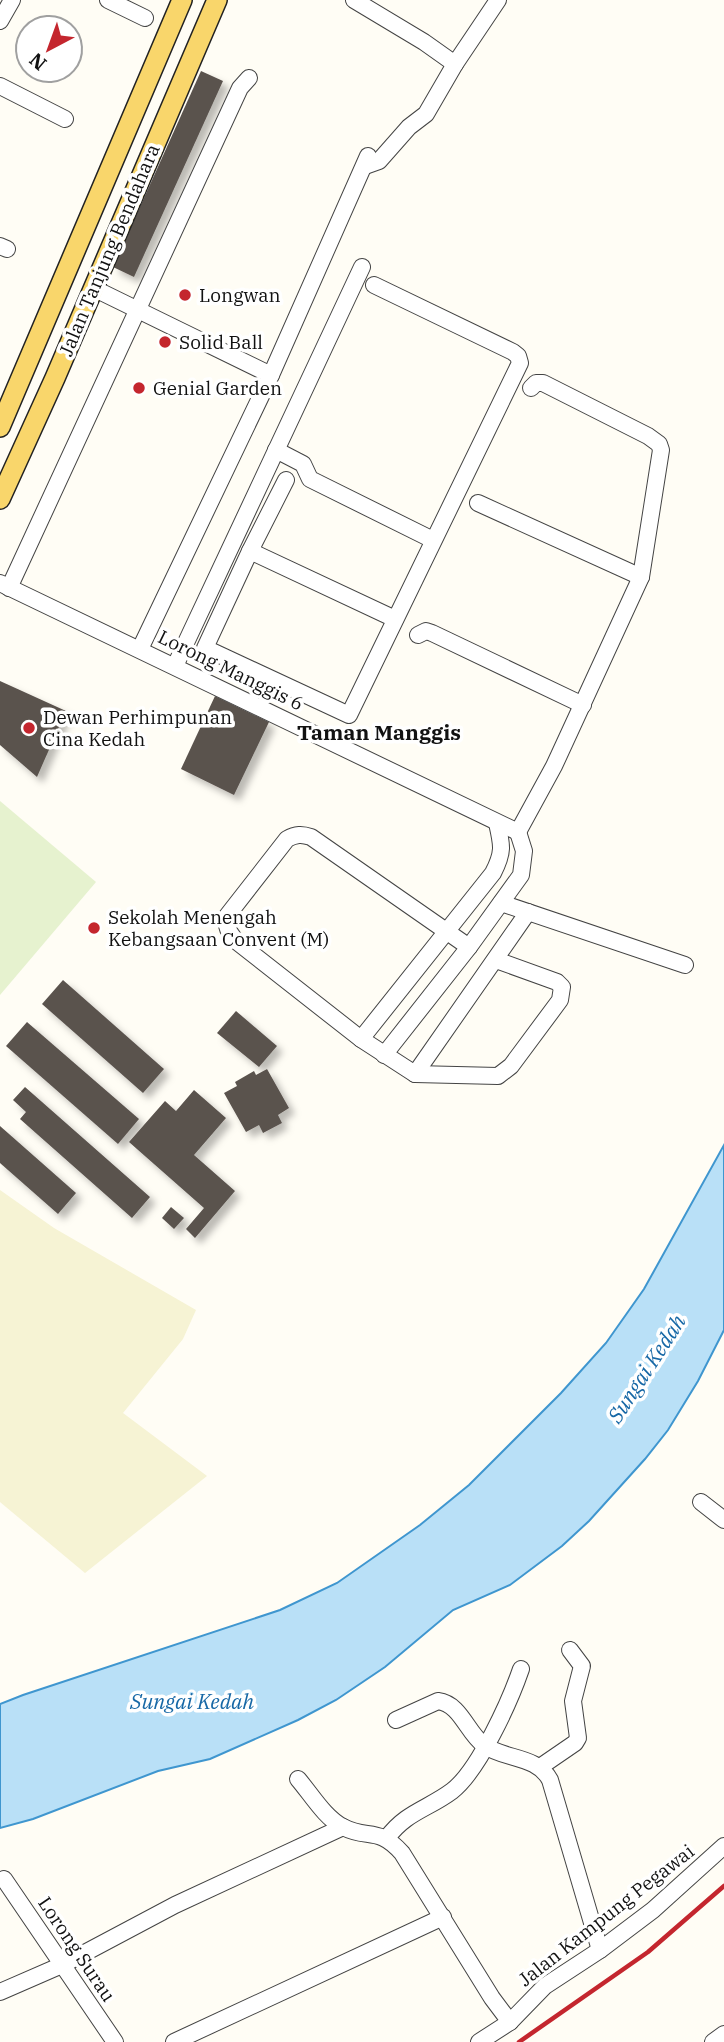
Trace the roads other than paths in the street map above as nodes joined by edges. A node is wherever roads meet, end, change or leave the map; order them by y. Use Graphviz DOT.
graph roads {
  1 [pos="12,0"];
  2 [pos="108,0"];
  3 [pos="182,0"];
  4 [pos="217,0"];
  5 [pos="354,0"];
  6 [pos="498,0"];
  7 [pos="145,18"];
  8 [pos="0,21"];
  9 [pos="169,29"];
  10 [pos="197,42"];
  11 [pos="455,64"];
  12 [pos="249,78"];
  13 [pos="0,86"];
  14 [pos="65,118"];
  15 [pos="362,267"];
  16 [pos="374,285"];
  17 [pos="93,288"];
  18 [pos="139,310"];
  19 [pos="271,374"];
  20 [pos="531,388"];
  21 [pos="0,427"];
  22 [pos="276,450"];
  23 [pos="267,471"];
  24 [pos="310,479"];
  25 [pos="286,480"];
  26 [pos="0,499"];
  27 [pos="478,503"];
  28 [pos="433,540"];
  29 [pos="250,551"];
  30 [pos="641,577"];
  31 [pos="5,586"];
  32 [pos="394,619"];
  33 [pos="418,635"];
  34 [pos="140,649"];
  35 [pos="175,666"];
  36 [pos="583,705"];
  37 [pos="497,822"];
  38 [pos="518,832"];
  39 [pos="501,902"];
  40 [pos="528,912"];
  41 [pos="448,931"];
  42 [pos="469,947"];
  43 [pos="496,960"];
  44 [pos="685,965"];
  45 [pos="361,1040"];
  46 [pos="384,1055"];
  47 [pos="415,1074"];
  48 [pos="701,1502"];
  49 [pos="724,1520"];
  50 [pos="570,1650"];
  51 [pos="521,1669"];
  52 [pos="396,1720"];
  53 [pos="485,1746"];
  54 [pos="540,1767"];
  55 [pos="298,1779"];
  56 [pos="343,1827"];
  57 [pos="387,1838"];
  58 [pos="724,1846"];
  59 [pos="4,1879"];
  60 [pos="443,1917"];
  61 [pos="600,1950"];
  62 [pos="62,1965"];
  63 [pos="0,1992"];
  64 [pos="510,2022"];
  65 [pos="724,2034"];
  66 [pos="115,2042"];
  67 [pos="174,2042"];
  68 [pos="479,2042"];
  69 [pos="713,2042"];
  1 -- 8 [label="street"];
  2 -- 7 [label="street"];
  3 -- 9 [label="main road, Jalan Tanjung Bendahara"];
  4 -- 10 [label="main road, Jalan Tanjung Bendahara"];
  5 -- 11 [label="street"];
  6 -- 11 [label="street"];
  9 -- 10 [label="main road"];
  9 -- 21 [label="main road, Jalan Tanjung Bendahara"];
  10 -- 17 [label="main road, Jalan Tanjung Bendahara"];
  11 -- 19 [label="street"];
  12 -- 18 [label="street"];
  13 -- 14 [label="street"];
  15 -- 22 [label="street"];
  16 -- 28 [label="street"];
  17 -- 18 [label="street"];
  17 -- 26 [label="main road, Jalan Tanjung Bendahara"];
  18 -- 19 [label="street"];
  18 -- 31 [label="street"];
  19 -- 34 [label="street"];
  20 -- 30 [label="street"];
  22 -- 23 [label="street"];
  22 -- 24 [label="street"];
  23 -- 25 [label="street"];
  23 -- 35 [label="street"];
  24 -- 25 [label="street"];
  24 -- 28 [label="street"];
  25 -- 29 [label="street"];
  27 -- 30 [label="street"];
  28 -- 32 [label="street"];
  29 -- 32 [label="street"];
  29 -- 32 [label="street"];
  30 -- 36 [label="street"];
  31 -- 34 [label="street, Lorong Manggis 6"];
  33 -- 36 [label="street"];
  34 -- 35 [label="street, Lorong Manggis 6"];
  35 -- 37 [label="street, Lorong Manggis 6"];
  36 -- 38 [label="street"];
  37 -- 38 [label="street, Lorong Manggis 6"];
  37 -- 41 [label="street"];
  38 -- 39 [label="street"];
  39 -- 40 [label="street"];
  39 -- 42 [label="street"];
  40 -- 43 [label="street"];
  40 -- 44 [label="street"];
  41 -- 42 [label="street"];
  41 -- 45 [label="street"];
  41 -- 45 [label="street"];
  42 -- 46 [label="street"];
  43 -- 47 [label="street"];
  43 -- 47 [label="street"];
  45 -- 46 [label="street"];
  46 -- 47 [label="street"];
  48 -- 49 [label="street"];
  50 -- 54 [label="street"];
  51 -- 53 [label="street"];
  52 -- 53 [label="street"];
  53 -- 54 [label="street"];
  53 -- 57 [label="street"];
  54 -- 61 [label="street"];
  55 -- 56 [label="street"];
  56 -- 57 [label="street"];
  56 -- 62 [label="street"];
  57 -- 60 [label="street"];
  58 -- 61 [label="street, Jalan Kampung Pegawai"];
  59 -- 62 [label="street, Lorong Surau"];
  60 -- 64 [label="street"];
  60 -- 67 [label="street"];
  61 -- 64 [label="street, Jalan Kampung Pegawai"];
  62 -- 63 [label="street"];
  62 -- 66 [label="street, Lorong Surau"];
  64 -- 68 [label="street, Jalan Kampung Pegawai"];
  65 -- 69 [label="street"];
}
